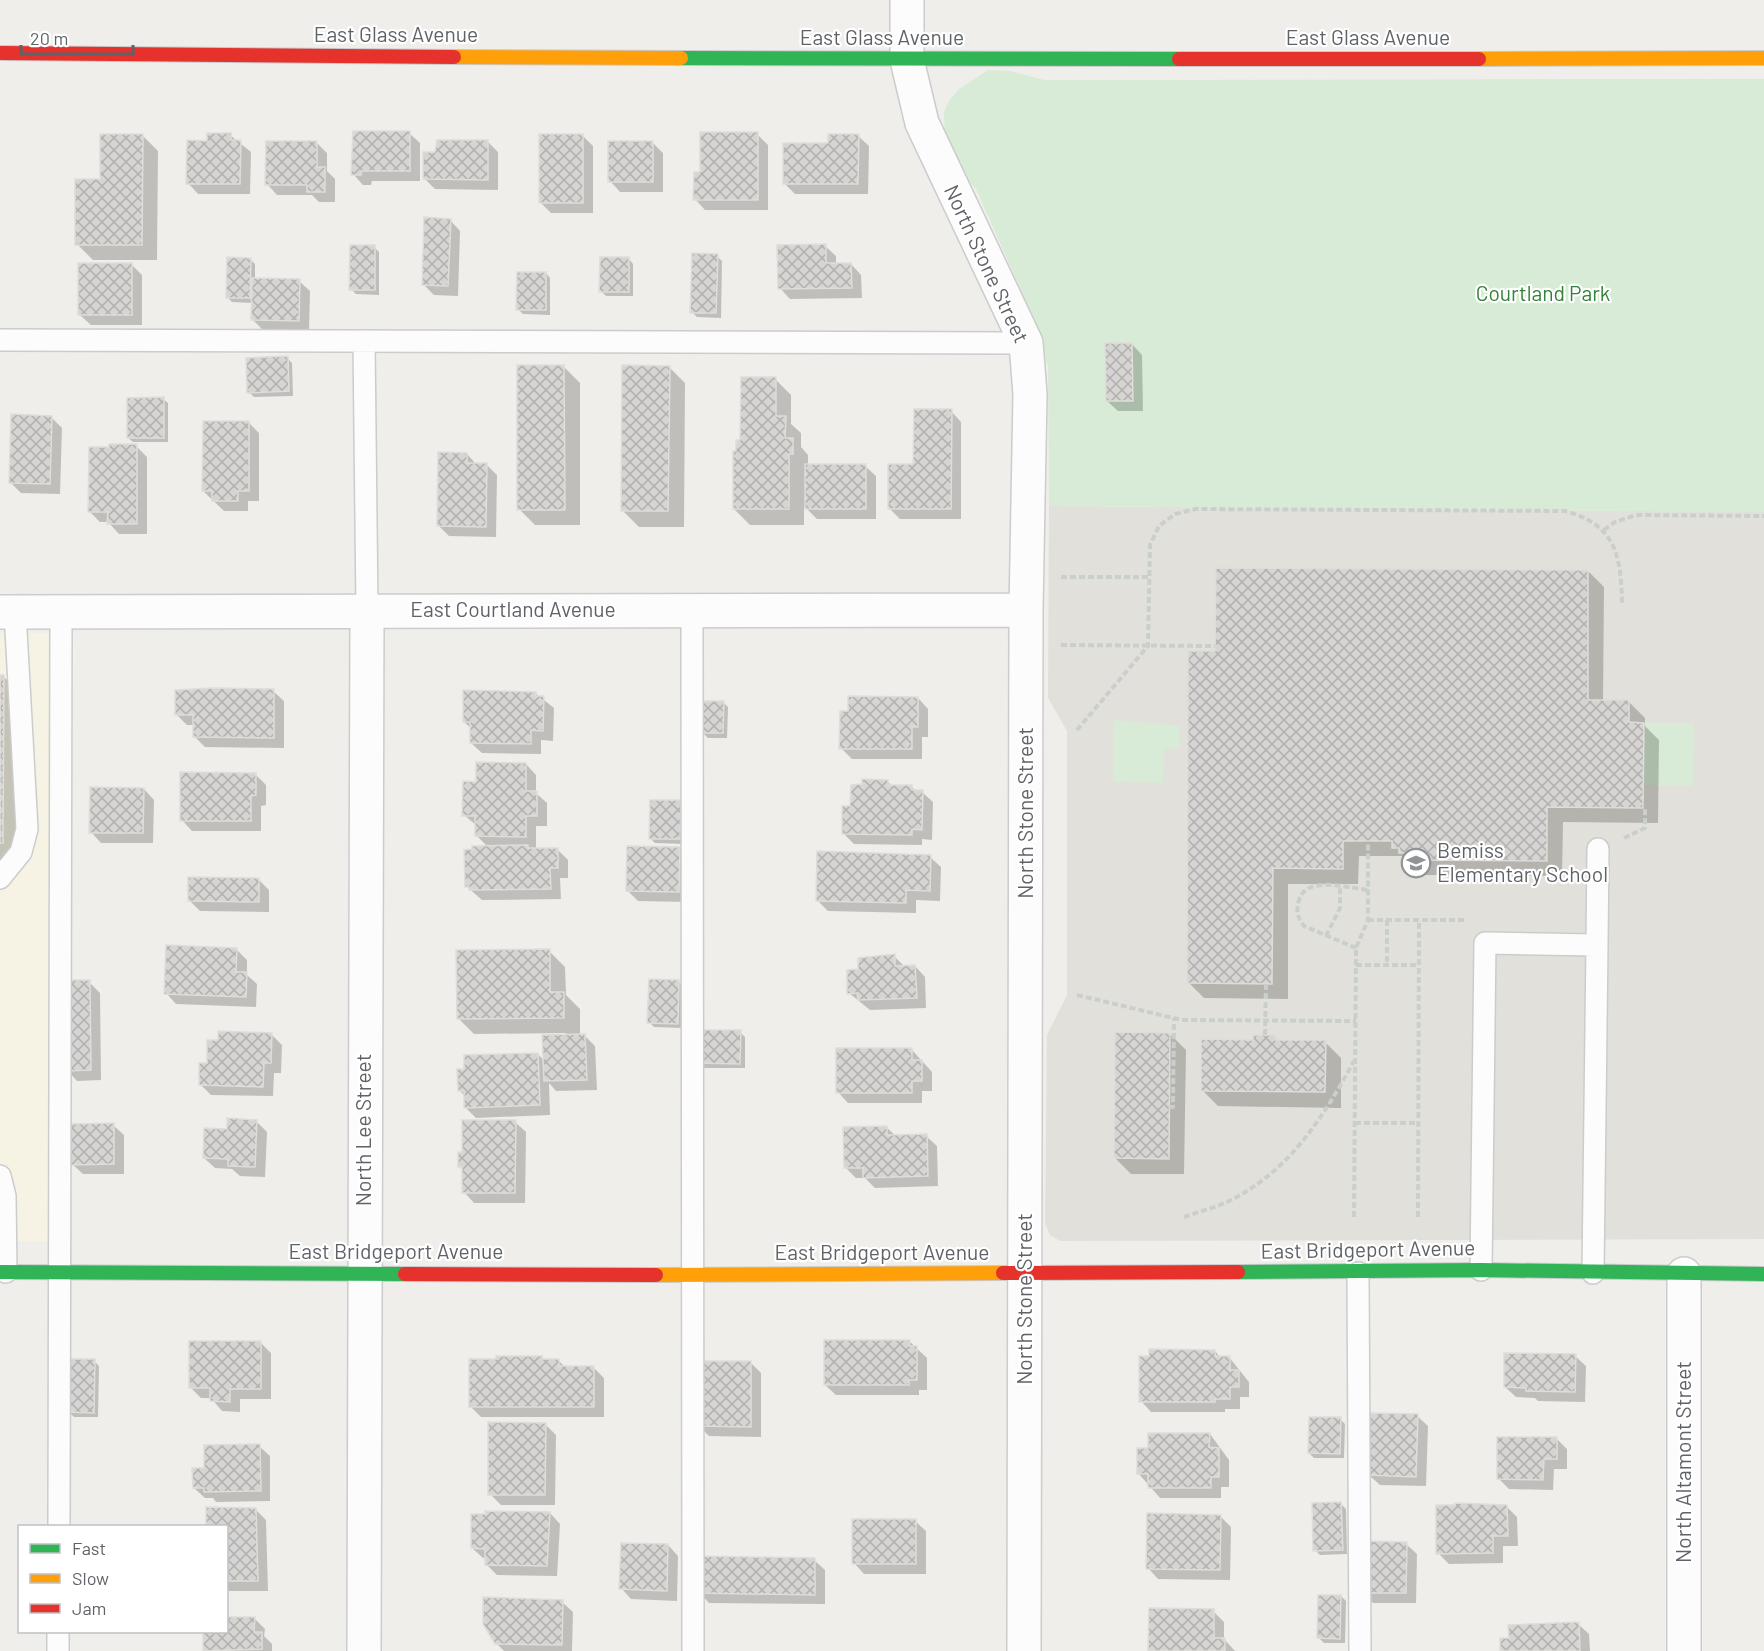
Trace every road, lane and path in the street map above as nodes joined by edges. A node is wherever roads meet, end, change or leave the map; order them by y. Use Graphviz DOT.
graph roads {
  1 [pos="907,0"];
  2 [pos="0,53"];
  3 [pos="1764,58"];
  4 [pos="907,60"];
  5 [pos="0,340"];
  6 [pos="364,342"];
  7 [pos="1026,343"];
  8 [pos="1764,516"];
  9 [pos="1604,530"];
  10 [pos="1058,577"];
  11 [pos="1149,577"];
  12 [pos="1622,604"];
  13 [pos="367,610"];
  14 [pos="692,610"];
  15 [pos="1026,610"];
  16 [pos="8,612"];
  17 [pos="61,612"];
  18 [pos="1057,645"];
  19 [pos="1148,646"];
  20 [pos="1215,646"];
  21 [pos="1077,730"];
  22 [pos="1646,808"];
  23 [pos="1368,841"];
  24 [pos="1598,849"];
  25 [pos="0,878"];
  26 [pos="1340,888"];
  27 [pos="1368,890"];
  28 [pos="1387,920"];
  29 [pos="1419,920"];
  30 [pos="1326,936"];
  31 [pos="1598,945"];
  32 [pos="1356,948"];
  33 [pos="1356,965"];
  34 [pos="1387,965"];
  35 [pos="1418,965"];
  36 [pos="1266,984"];
  37 [pos="1077,995"];
  38 [pos="1174,1018"];
  39 [pos="1265,1020"];
  40 [pos="1356,1021"];
  41 [pos="1265,1035"];
  42 [pos="1356,1059"];
  43 [pos="1169,1107"];
  44 [pos="1355,1123"];
  45 [pos="1418,1123"];
  46 [pos="0,1176"];
  47 [pos="1184,1217"];
  48 [pos="1354,1217"];
  49 [pos="1418,1217"];
  50 [pos="1481,1270"];
  51 [pos="3,1272"];
  52 [pos="61,1272"];
  53 [pos="1025,1272"];
  54 [pos="1358,1272"];
  55 [pos="363,1273"];
  56 [pos="1593,1273"];
  57 [pos="1684,1274"];
  58 [pos="1764,1274"];
  59 [pos="693,1275"];
  60 [pos="59,1525"];
  61 [pos="58,1633"];
  62 [pos="58,1651"];
  63 [pos="364,1651"];
  64 [pos="693,1651"];
  65 [pos="1024,1651"];
  66 [pos="1360,1651"];
  67 [pos="1684,1651"];
  1 -- 4 [label="street, North Stone Street"];
  2 -- 4 [label="street, East Glass Avenue"];
  3 -- 4 [label="street, East Glass Avenue"];
  4 -- 7 [label="street, North Stone Street"];
  5 -- 6 [label="lane"];
  6 -- 7 [label="lane"];
  6 -- 13 [label="lane"];
  7 -- 15 [label="street, North Stone Street"];
  8 -- 9 [label="path"];
  9 -- 11 [label="path"];
  9 -- 12 [label="path"];
  10 -- 11 [label="path"];
  11 -- 19 [label="path"];
  13 -- 14 [label="street, East Courtland Avenue"];
  13 -- 17 [label="street, East Courtland Avenue"];
  13 -- 55 [label="street, North Lee Street"];
  14 -- 15 [label="street, East Courtland Avenue"];
  14 -- 59 [label="lane"];
  15 -- 53 [label="street, North Stone Street"];
  16 -- 17 [label="street, East Courtland Avenue"];
  16 -- 25 [label="lane"];
  17 -- 52 [label="lane"];
  18 -- 19 [label="path"];
  19 -- 20 [label="path"];
  19 -- 21 [label="path"];
  22 -- 24 [label="path"];
  23 -- 27 [label="path"];
  24 -- 31 [label="lane"];
  26 -- 27 [label="path"];
  26 -- 30 [label="path"];
  26 -- 30 [label="path"];
  27 -- 32 [label="path"];
  28 -- 34 [label="path"];
  29 -- 35 [label="path"];
  30 -- 32 [label="path"];
  31 -- 50 [label="lane"];
  31 -- 56 [label="lane"];
  32 -- 33 [label="path"];
  33 -- 34 [label="path"];
  33 -- 40 [label="path"];
  34 -- 35 [label="path"];
  35 -- 45 [label="path"];
  36 -- 39 [label="path"];
  37 -- 38 [label="path"];
  38 -- 39 [label="path"];
  38 -- 43 [label="path"];
  39 -- 40 [label="path"];
  39 -- 41 [label="path"];
  40 -- 42 [label="path"];
  42 -- 44 [label="path"];
  42 -- 47 [label="path"];
  44 -- 45 [label="path"];
  44 -- 48 [label="path"];
  45 -- 49 [label="path"];
  46 -- 51 [label="lane"];
  50 -- 54 [label="street, East Bridgeport Avenue"];
  50 -- 56 [label="street, East Bridgeport Avenue"];
  51 -- 52 [label="street, East Bridgeport Avenue"];
  52 -- 55 [label="street, East Bridgeport Avenue"];
  52 -- 60 [label="lane"];
  53 -- 54 [label="street, East Bridgeport Avenue"];
  53 -- 59 [label="street, East Bridgeport Avenue"];
  53 -- 65 [label="street, North Stone Street"];
  54 -- 66 [label="lane"];
  55 -- 59 [label="street, East Bridgeport Avenue"];
  55 -- 63 [label="street, North Lee Street"];
  56 -- 57 [label="street, East Bridgeport Avenue"];
  57 -- 58 [label="street, East Bridgeport Avenue"];
  57 -- 67 [label="street, North Altamont Street"];
  59 -- 64 [label="lane"];
  61 -- 62 [label="lane"];
}
